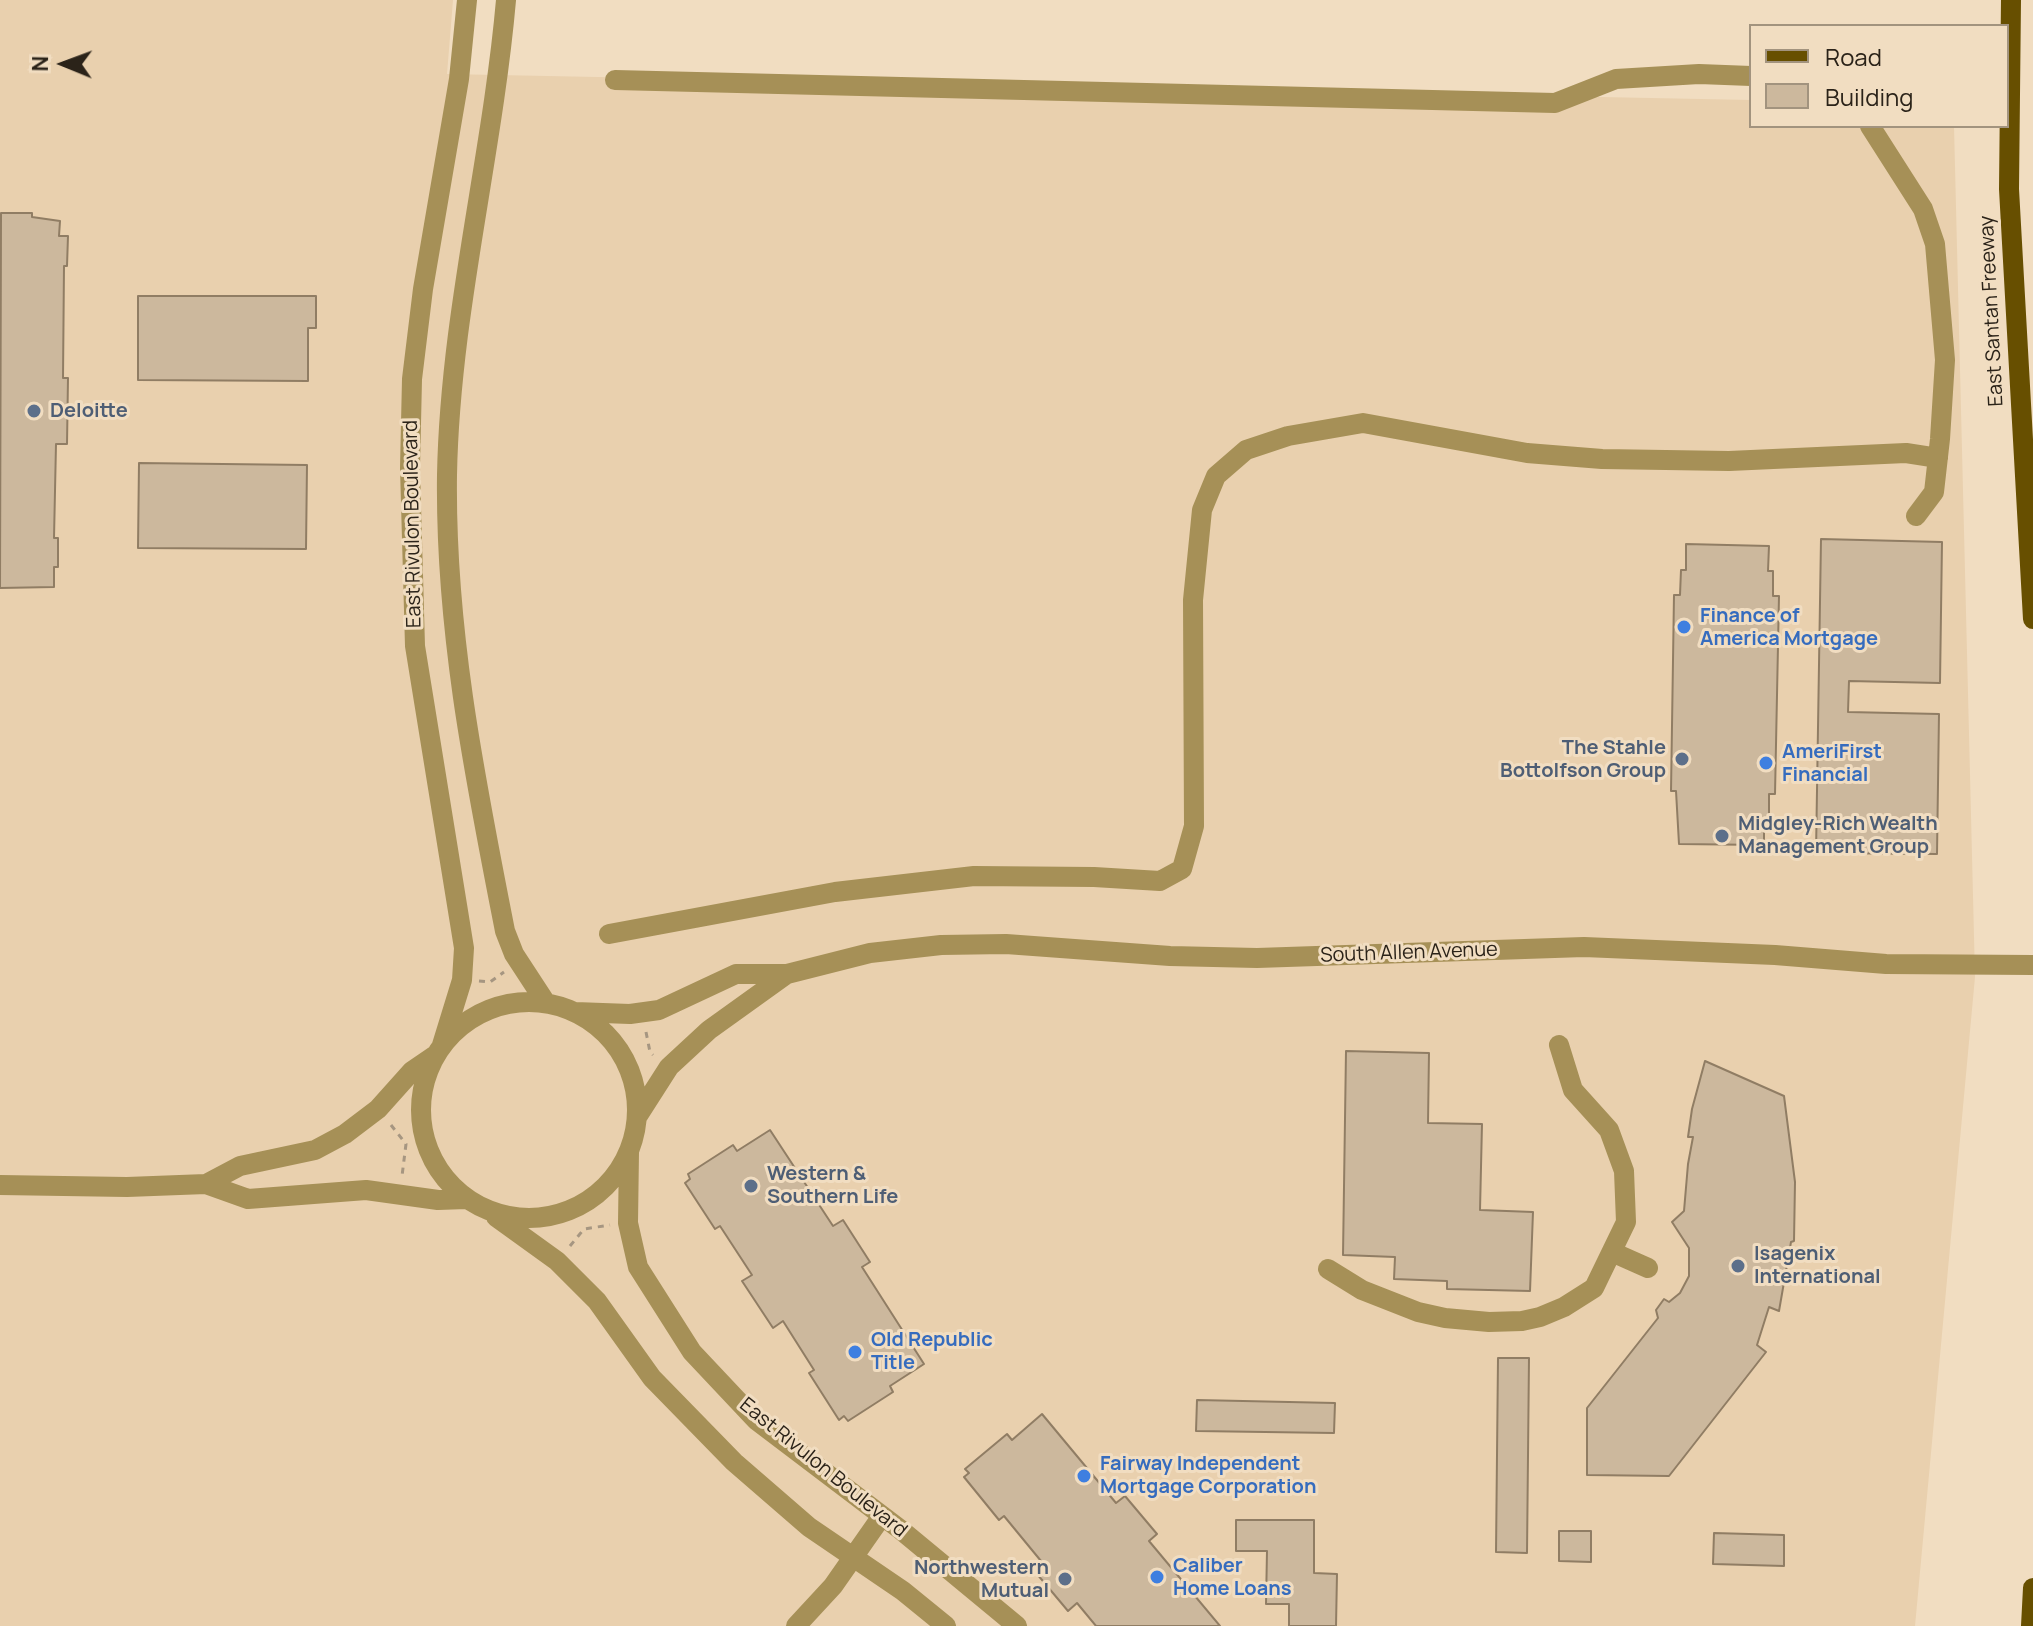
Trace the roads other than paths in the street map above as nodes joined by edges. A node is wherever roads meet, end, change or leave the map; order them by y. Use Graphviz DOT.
graph roads {
  1 [pos="467,0"];
  2 [pos="506,0"];
  3 [pos="2011,0"];
  4 [pos="1749,76"];
  5 [pos="459,79"];
  6 [pos="615,80"];
  7 [pos="495,85"];
  8 [pos="1871,128"];
  9 [pos="1938,458"];
  10 [pos="1916,516"];
  11 [pos="451,604"];
  12 [pos="413,606"];
  13 [pos="2033,619"];
  14 [pos="609,934"];
  15 [pos="2033,965"];
  16 [pos="787,974"];
  17 [pos="546,1003"];
  18 [pos="575,1012"];
  19 [pos="1559,1045"];
  20 [pos="439,1050"];
  21 [pos="637,1117"];
  22 [pos="629,1152"];
  23 [pos="206,1184"];
  24 [pos="0,1185"];
  25 [pos="474,1203"];
  26 [pos="1612,1252"];
  27 [pos="1648,1268"];
  28 [pos="1328,1269"];
  29 [pos="882,1516"];
  30 [pos="854,1558"];
  31 [pos="2033,1588"];
  32 [pos="796,1626"];
  33 [pos="946,1626"];
  34 [pos="1017,1626"];
  35 [pos="2031,1626"];
  1 -- 5 [label="street, East Rivulon Boulevard"];
  2 -- 7 [label="street, East Rivulon Boulevard"];
  3 -- 13 [label="main road, East Santan Freeway"];
  4 -- 6 [label="street"];
  5 -- 7 [label="street"];
  5 -- 12 [label="street, East Rivulon Boulevard"];
  7 -- 11 [label="street, East Rivulon Boulevard"];
  8 -- 9 [label="street"];
  9 -- 10 [label="street"];
  9 -- 14 [label="street"];
  11 -- 12 [label="street"];
  11 -- 17 [label="street, East Rivulon Boulevard"];
  12 -- 20 [label="street, East Rivulon Boulevard"];
  15 -- 16 [label="street, South Allen Avenue"];
  16 -- 18 [label="street, South Allen Avenue"];
  16 -- 21 [label="street, South Allen Avenue"];
  17 -- 18 [label="street"];
  17 -- 20 [label="street"];
  18 -- 21 [label="street"];
  19 -- 26 [label="street"];
  20 -- 23 [label="street"];
  20 -- 25 [label="street"];
  21 -- 22 [label="street"];
  22 -- 25 [label="street"];
  22 -- 29 [label="street, East Rivulon Boulevard"];
  23 -- 24 [label="street"];
  23 -- 25 [label="street"];
  25 -- 30 [label="street"];
  26 -- 27 [label="street"];
  26 -- 28 [label="street"];
  29 -- 30 [label="street"];
  29 -- 34 [label="street, East Rivulon Boulevard"];
  30 -- 32 [label="street"];
  30 -- 33 [label="street"];
  31 -- 35 [label="main road"];
}
